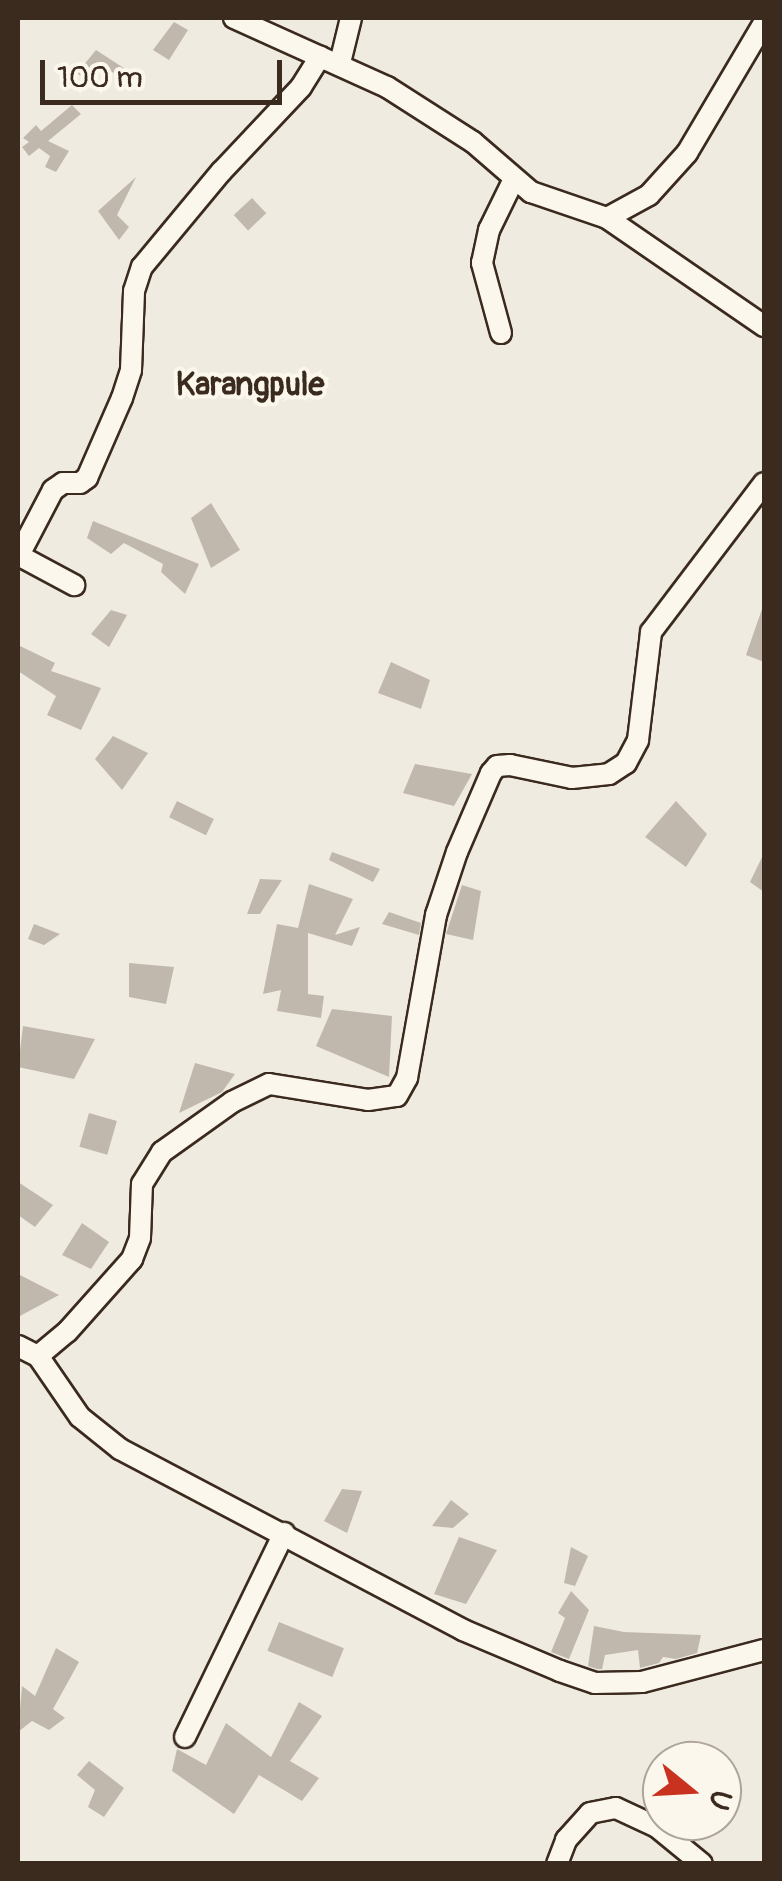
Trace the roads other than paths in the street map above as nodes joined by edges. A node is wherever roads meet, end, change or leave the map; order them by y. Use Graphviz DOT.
graph roads {
  1 [pos="234,18"];
  2 [pos="351,18"];
  3 [pos="764,23"];
  4 [pos="320,56"];
  5 [pos="340,64"];
  6 [pos="514,179"];
  7 [pos="607,218"];
  8 [pos="764,326"];
  9 [pos="501,333"];
  10 [pos="764,483"];
  11 [pos="18,555"];
  12 [pos="74,585"];
  13 [pos="18,1346"];
  14 [pos="38,1356"];
  15 [pos="284,1533"];
  16 [pos="764,1650"];
  17 [pos="185,1738"];
  18 [pos="557,1864"];
  19 [pos="702,1864"];
  1 -- 4 [label="street"];
  2 -- 5 [label="street"];
  3 -- 7 [label="street"];
  4 -- 5 [label="street"];
  4 -- 11 [label="street"];
  5 -- 6 [label="street"];
  6 -- 7 [label="street"];
  6 -- 9 [label="street"];
  7 -- 8 [label="street"];
  10 -- 14 [label="street"];
  11 -- 12 [label="street"];
  13 -- 14 [label="street"];
  14 -- 15 [label="street"];
  15 -- 16 [label="street"];
  15 -- 17 [label="street"];
  18 -- 19 [label="street"];
}
